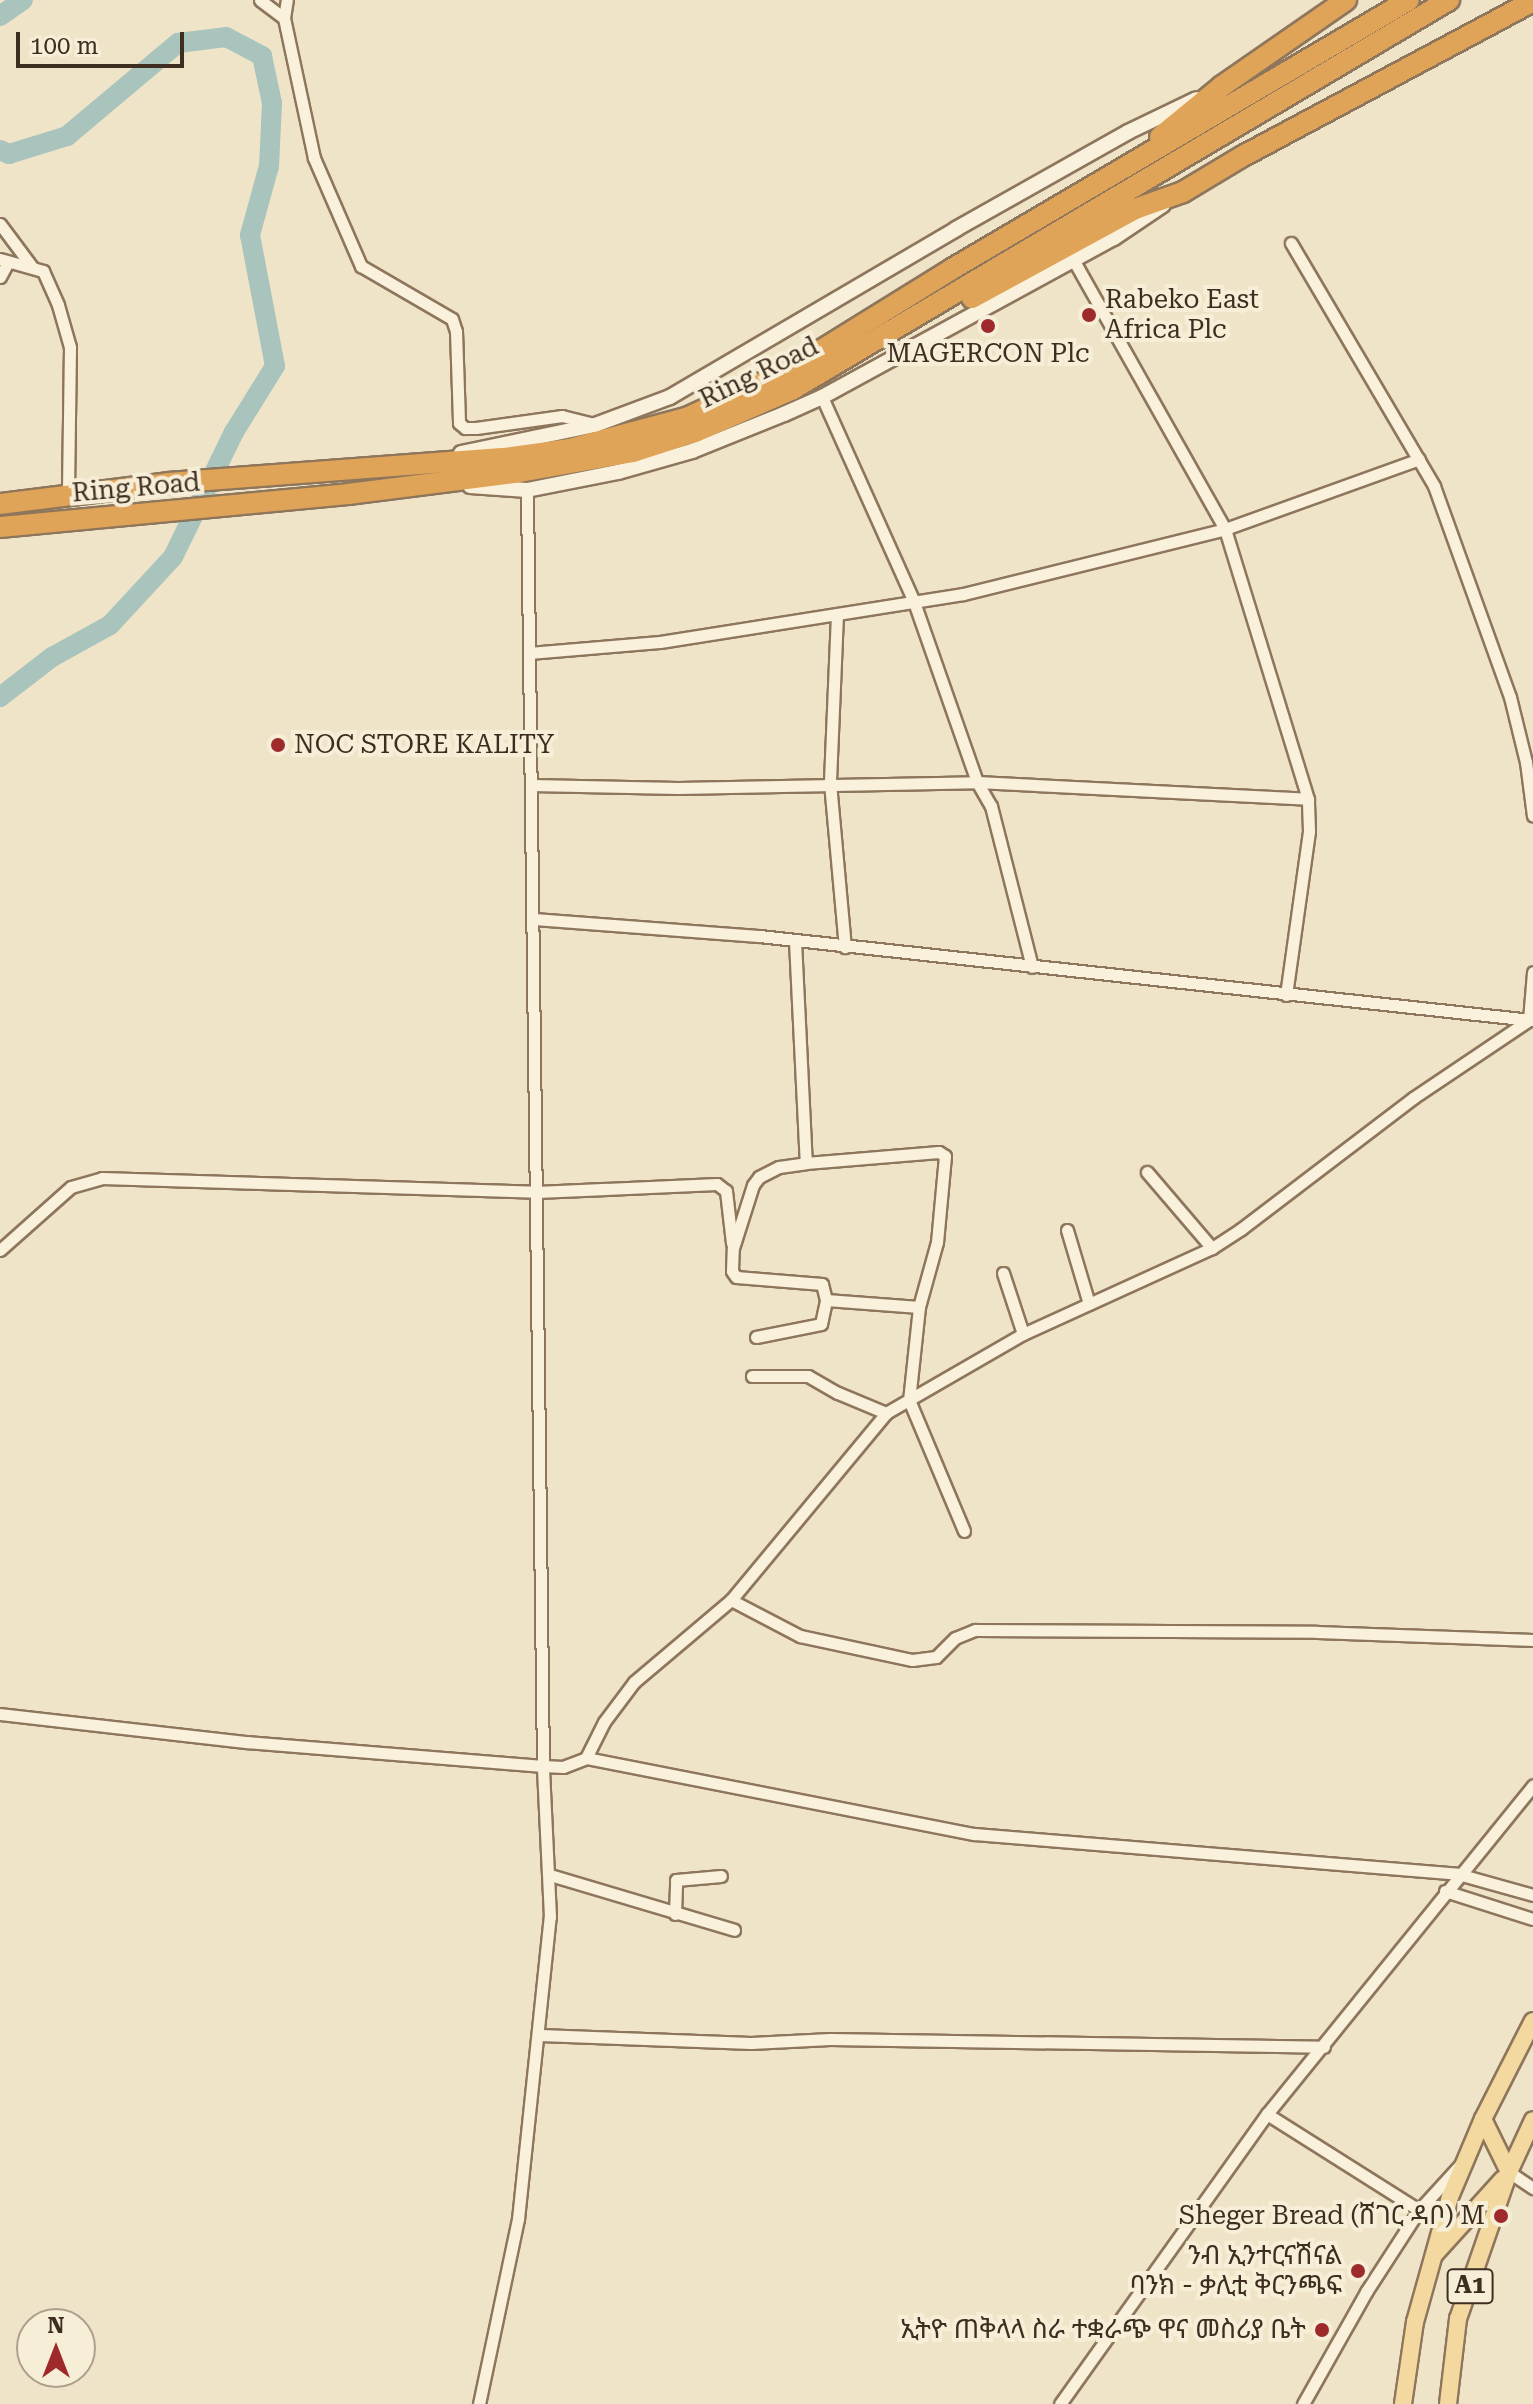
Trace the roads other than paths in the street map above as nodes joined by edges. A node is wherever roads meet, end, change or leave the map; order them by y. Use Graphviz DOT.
graph roads {
  1 [pos="260,0"];
  2 [pos="287,0"];
  3 [pos="1346,0"];
  4 [pos="1409,0"];
  5 [pos="1449,0"];
  6 [pos="1533,1"];
  7 [pos="284,18"];
  8 [pos="1222,86"];
  9 [pos="1130,164"];
  10 [pos="1183,192"];
  11 [pos="0,224"];
  12 [pos="1291,243"];
  13 [pos="1073,259"];
  14 [pos="4,260"];
  15 [pos="32,267"];
  16 [pos="0,277"];
  17 [pos="894,331"];
  18 [pos="822,397"];
  19 [pos="595,425"];
  20 [pos="1419,459"];
  21 [pos="433,474"];
  22 [pos="527,490"];
  23 [pos="68,497"];
  24 [pos="0,504"];
  25 [pos="0,527"];
  26 [pos="1225,529"];
  27 [pos="914,602"];
  28 [pos="837,614"];
  29 [pos="529,653"];
  30 [pos="1530,761"];
  31 [pos="977,782"];
  32 [pos="830,783"];
  33 [pos="531,785"];
  34 [pos="1308,799"];
  35 [pos="1533,816"];
  36 [pos="533,919"];
  37 [pos="795,941"];
  38 [pos="845,947"];
  39 [pos="1032,967"];
  40 [pos="1533,972"];
  41 [pos="1286,995"];
  42 [pos="1531,1020"];
  43 [pos="806,1163"];
  44 [pos="1147,1172"];
  45 [pos="536,1192"];
  46 [pos="1067,1230"];
  47 [pos="733,1248"];
  48 [pos="1212,1248"];
  49 [pos="0,1250"];
  50 [pos="1003,1273"];
  51 [pos="826,1300"];
  52 [pos="1089,1304"];
  53 [pos="919,1307"];
  54 [pos="1023,1334"];
  55 [pos="756,1337"];
  56 [pos="752,1376"];
  57 [pos="909,1400"];
  58 [pos="886,1413"];
  59 [pos="964,1531"];
  60 [pos="731,1600"];
  61 [pos="1533,1640"];
  62 [pos="0,1714"];
  63 [pos="586,1758"];
  64 [pos="543,1766"];
  65 [pos="1533,1785"];
  66 [pos="1458,1874"];
  67 [pos="550,1875"];
  68 [pos="721,1876"];
  69 [pos="1445,1891"];
  70 [pos="1533,1895"];
  71 [pos="675,1914"];
  72 [pos="1533,1919"];
  73 [pos="734,1930"];
  74 [pos="1533,2021"];
  75 [pos="540,2035"];
  76 [pos="1324,2047"];
  77 [pos="1267,2114"];
  78 [pos="1483,2119"];
  79 [pos="1533,2120"];
  80 [pos="1468,2157"];
  81 [pos="1509,2172"];
  82 [pos="1533,2188"];
  83 [pos="1419,2210"];
  84 [pos="1429,2261"];
  85 [pos="479,2404"];
  86 [pos="1060,2404"];
  87 [pos="1303,2404"];
  88 [pos="1403,2404"];
  89 [pos="1448,2404"];
  1 -- 7 [label="street"];
  2 -- 7 [label="street"];
  3 -- 8 [label="highway"];
  4 -- 9 [label="highway, Ring Road"];
  5 -- 17 [label="highway, Ring Road"];
  6 -- 10 [label="highway"];
  7 -- 19 [label="street"];
  8 -- 9 [label="highway"];
  8 -- 19 [label="street"];
  9 -- 21 [label="highway, Ring Road"];
  10 -- 13 [label="street"];
  10 -- 17 [label="highway"];
  11 -- 15 [label="street"];
  12 -- 20 [label="street"];
  13 -- 18 [label="street"];
  13 -- 26 [label="street"];
  14 -- 15 [label="street"];
  14 -- 16 [label="street"];
  15 -- 23 [label="street"];
  17 -- 21 [label="highway, Ring Road"];
  18 -- 22 [label="street"];
  18 -- 27 [label="street"];
  19 -- 21 [label="street"];
  20 -- 26 [label="street"];
  20 -- 30 [label="street"];
  21 -- 22 [label="street"];
  21 -- 23 [label="highway, Ring Road"];
  21 -- 25 [label="highway, Ring Road"];
  22 -- 29 [label="street"];
  23 -- 24 [label="highway, Ring Road"];
  26 -- 27 [label="street"];
  26 -- 34 [label="street"];
  27 -- 28 [label="street"];
  27 -- 31 [label="street"];
  28 -- 29 [label="street"];
  28 -- 32 [label="street"];
  29 -- 33 [label="street"];
  30 -- 35 [label="street"];
  31 -- 32 [label="street"];
  31 -- 34 [label="street"];
  31 -- 39 [label="street"];
  32 -- 33 [label="street"];
  32 -- 38 [label="street"];
  33 -- 36 [label="street"];
  34 -- 41 [label="street"];
  36 -- 37 [label="street"];
  36 -- 45 [label="street"];
  37 -- 38 [label="street"];
  37 -- 43 [label="street"];
  38 -- 39 [label="street"];
  39 -- 41 [label="street"];
  40 -- 42 [label="street"];
  41 -- 42 [label="street"];
  42 -- 48 [label="street"];
  43 -- 47 [label="street"];
  43 -- 53 [label="street"];
  44 -- 48 [label="street"];
  45 -- 47 [label="street"];
  45 -- 49 [label="street"];
  45 -- 64 [label="street"];
  46 -- 52 [label="street"];
  47 -- 51 [label="street"];
  48 -- 52 [label="street"];
  50 -- 54 [label="street"];
  51 -- 53 [label="street"];
  51 -- 55 [label="street"];
  52 -- 54 [label="street"];
  53 -- 57 [label="street"];
  54 -- 57 [label="street"];
  56 -- 58 [label="street"];
  57 -- 58 [label="street"];
  57 -- 59 [label="street"];
  58 -- 60 [label="street"];
  60 -- 61 [label="street"];
  60 -- 63 [label="street"];
  62 -- 64 [label="street"];
  63 -- 64 [label="street"];
  63 -- 66 [label="street"];
  64 -- 67 [label="street"];
  65 -- 66 [label="street"];
  66 -- 69 [label="street"];
  66 -- 70 [label="street"];
  67 -- 71 [label="street"];
  67 -- 75 [label="street"];
  68 -- 71 [label="street"];
  69 -- 72 [label="street"];
  69 -- 76 [label="street"];
  71 -- 73 [label="street"];
  74 -- 78 [label="main road, A1"];
  75 -- 76 [label="street"];
  75 -- 85 [label="street"];
  76 -- 77 [label="street"];
  77 -- 83 [label="street"];
  77 -- 86 [label="street"];
  78 -- 80 [label="main road, A1"];
  78 -- 81 [label="main road"];
  79 -- 81 [label="main road, A1"];
  80 -- 83 [label="street"];
  80 -- 84 [label="main road, A1"];
  81 -- 82 [label="street"];
  81 -- 84 [label="main road, A1"];
  81 -- 89 [label="main road, A1"];
  83 -- 87 [label="street"];
  84 -- 88 [label="main road, A1"];
}
